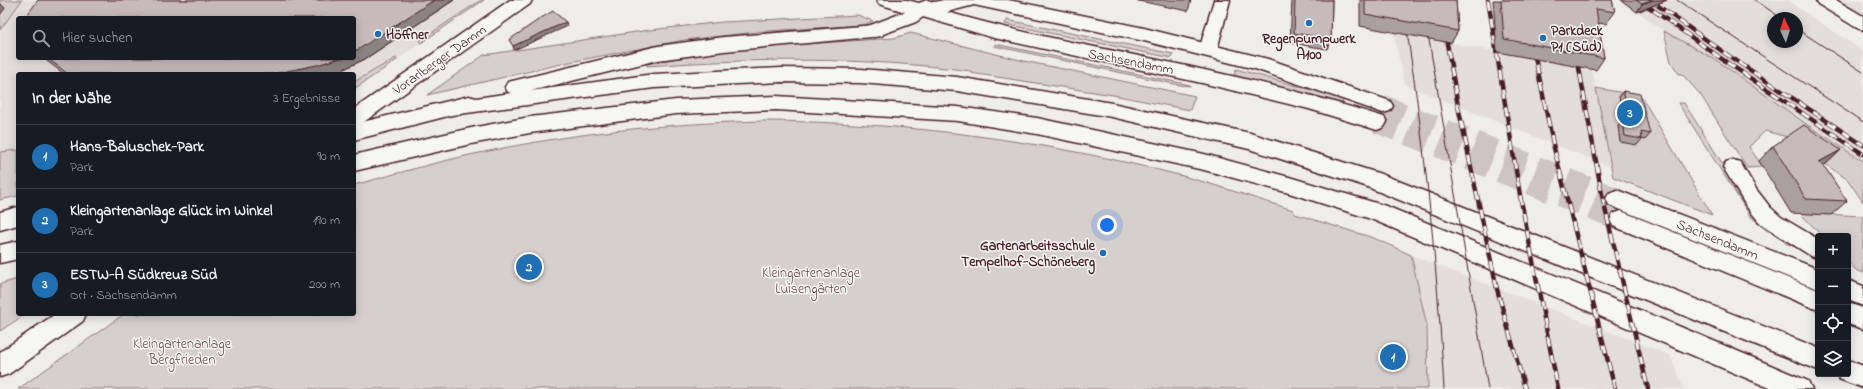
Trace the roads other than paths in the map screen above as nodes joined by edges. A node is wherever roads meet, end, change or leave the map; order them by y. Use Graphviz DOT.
graph roads {
  1 [pos="523,0"];
  2 [pos="886,0"];
  3 [pos="970,0"];
  4 [pos="977,0"];
  5 [pos="1222,0"];
  6 [pos="1824,0"];
  7 [pos="928,6"];
  8 [pos="1863,24"];
  9 [pos="1208,50"];
  10 [pos="1202,76"];
  11 [pos="455,108"];
  12 [pos="356,118"];
  13 [pos="356,132"];
  14 [pos="356,164"];
  15 [pos="1733,167"];
  16 [pos="16,217"];
  17 [pos="0,221"];
  18 [pos="1815,248"];
  19 [pos="16,250"];
  20 [pos="0,254"];
  21 [pos="1815,278"];
  22 [pos="1851,291"];
  23 [pos="1863,296"];
  24 [pos="1815,299"];
  25 [pos="1851,314"];
  26 [pos="71,316"];
  27 [pos="1863,319"];
  28 [pos="1815,358"];
  29 [pos="0,366"];
  30 [pos="1851,372"];
  31 [pos="1863,377"];
  32 [pos="1799,389"];
  1 -- 12 [label="main road, Vorarlberger Damm"];
  2 -- 7 [label="main road, Sachsendamm"];
  3 -- 7 [label="main road"];
  4 -- 9 [label="main road, Sachsendamm"];
  5 -- 9 [label="street"];
  6 -- 8 [label="street"];
  7 -- 10 [label="main road, Sachsendamm"];
  7 -- 11 [label="main road"];
  9 -- 10 [label="main road"];
  9 -- 10 [label="main road, Sachsendamm"];
  11 -- 13 [label="main road"];
  11 -- 28 [label="main road"];
  14 -- 32 [label="main road"];
  15 -- 18 [label="street"];
  16 -- 17 [label="main road"];
  19 -- 20 [label="main road"];
  21 -- 24 [label="main road, Sachsendamm"];
  22 -- 23 [label="main road"];
  25 -- 27 [label="main road"];
  26 -- 29 [label="main road"];
  30 -- 31 [label="main road"];
}
